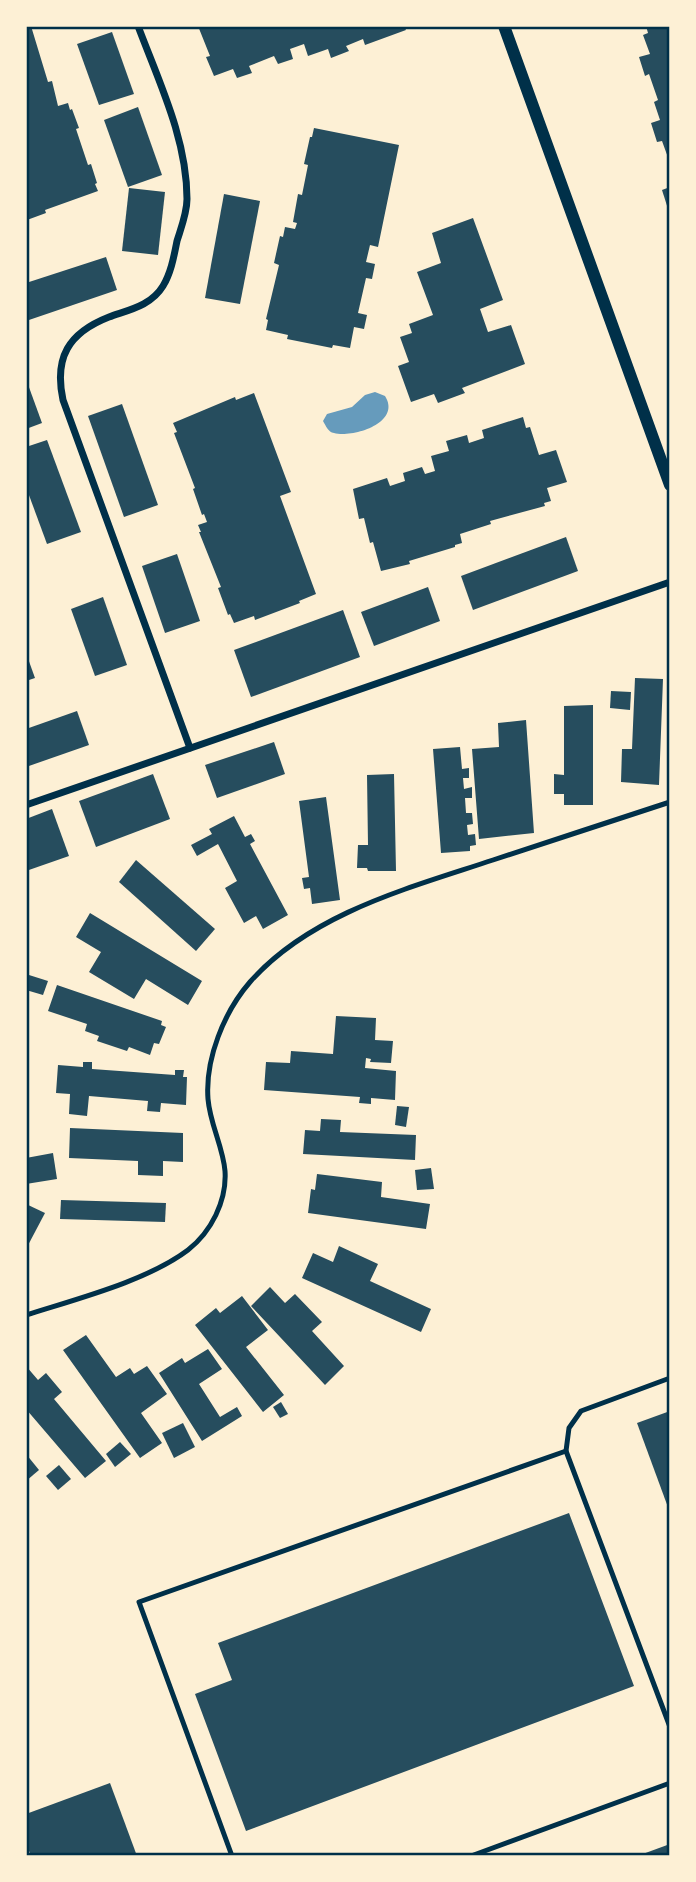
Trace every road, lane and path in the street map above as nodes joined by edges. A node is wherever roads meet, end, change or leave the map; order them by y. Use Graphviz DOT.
graph roads {
  1 [pos="138,26"];
  2 [pos="504,26"];
  3 [pos="670,485"];
  4 [pos="670,582"];
  5 [pos="190,748"];
  6 [pos="670,802"];
  7 [pos="26,805"];
  8 [pos="26,1315"];
  9 [pos="670,1378"];
  10 [pos="566,1451"];
  11 [pos="670,1727"];
  12 [pos="670,1783"];
  13 [pos="232,1856"];
  14 [pos="471,1856"];
  1 -- 5 [label="street"];
  2 -- 3 [label="street"];
  4 -- 5 [label="street"];
  5 -- 7 [label="street"];
  6 -- 8 [label="lane"];
  9 -- 10 [label="lane"];
  10 -- 11 [label="lane"];
  10 -- 13 [label="lane"];
  12 -- 14 [label="lane"];
}
